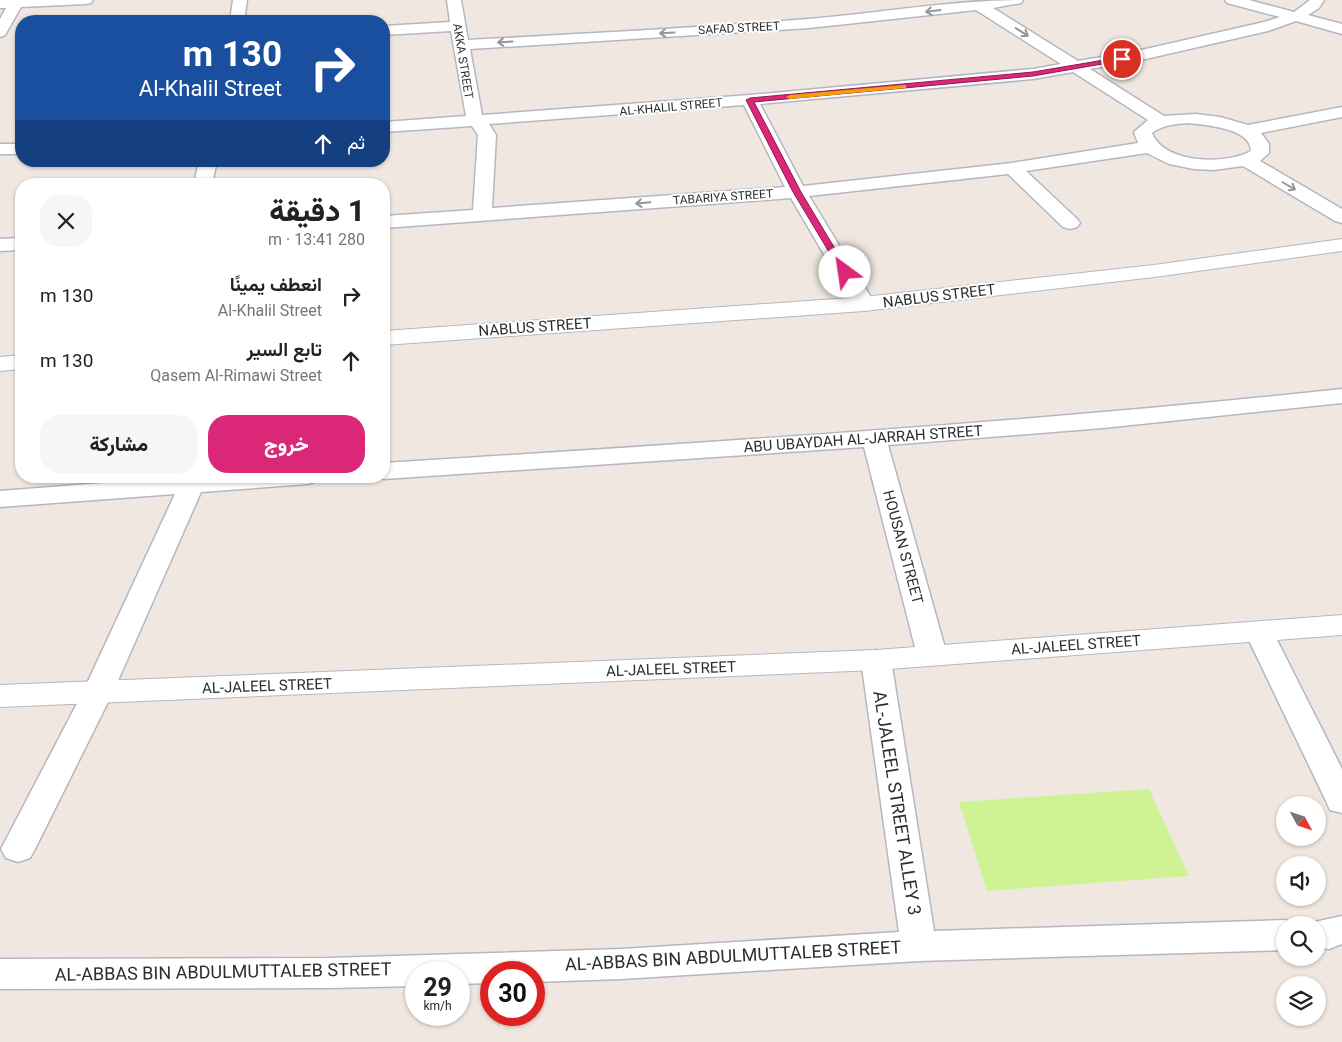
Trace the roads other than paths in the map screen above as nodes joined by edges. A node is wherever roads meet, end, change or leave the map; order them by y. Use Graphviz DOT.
graph roads {
  1 [pos="86,0"];
  2 [pos="240,0"];
  3 [pos="454,0"];
  4 [pos="1016,0"];
  5 [pos="1232,0"];
  6 [pos="1317,0"];
  7 [pos="17,2"];
  8 [pos="0,4"];
  9 [pos="980,6"];
  10 [pos="238,15"];
  11 [pos="1297,16"];
  12 [pos="458,26"];
  13 [pos="1342,29"];
  14 [pos="390,31"];
  15 [pos="0,32"];
  16 [pos="462,45"];
  17 [pos="1078,67"];
  18 [pos="750,100"];
  19 [pos="1342,112"];
  20 [pos="476,120"];
  21 [pos="1161,121"];
  22 [pos="390,127"];
  23 [pos="1245,130"];
  24 [pos="1150,147"];
  25 [pos="15,148"];
  26 [pos="0,149"];
  27 [pos="1247,161"];
  28 [pos="1012,168"];
  29 [pos="797,192"];
  30 [pos="482,215"];
  31 [pos="1342,217"];
  32 [pos="390,222"];
  33 [pos="1070,223"];
  34 [pos="15,244"];
  35 [pos="0,245"];
  36 [pos="1342,245"];
  37 [pos="864,304"];
  38 [pos="390,338"];
  39 [pos="15,363"];
  40 [pos="0,364"];
  41 [pos="1342,396"];
  42 [pos="874,438"];
  43 [pos="390,471"];
  44 [pos="131,483"];
  45 [pos="166,483"];
  46 [pos="206,483"];
  47 [pos="192,484"];
  48 [pos="0,499"];
  49 [pos="1342,625"];
  50 [pos="1259,632"];
  51 [pos="932,655"];
  52 [pos="876,660"];
  53 [pos="98,692"];
  54 [pos="0,696"];
  55 [pos="1342,801"];
  56 [pos="18,849"];
  57 [pos="1342,930"];
  58 [pos="1326,934"];
  59 [pos="1276,935"];
  60 [pos="919,946"];
  61 [pos="0,974"];
  1 -- 7 [label="street"];
  2 -- 10 [label="street"];
  3 -- 12 [label="street, AKKA STREET"];
  4 -- 9 [label="street, SAFAD STREET"];
  5 -- 11 [label="street"];
  6 -- 11 [label="street, AL-KHALIL STREET"];
  7 -- 8 [label="street"];
  7 -- 15 [label="street"];
  9 -- 16 [label="street, SAFAD STREET, one-way"];
  9 -- 17 [label="street, one-way"];
  11 -- 13 [label="street"];
  11 -- 17 [label="street, AL-KHALIL STREET"];
  12 -- 14 [label="street"];
  12 -- 16 [label="street, AKKA STREET"];
  16 -- 20 [label="street, AKKA STREET"];
  17 -- 18 [label="street, AL-KHALIL STREET"];
  17 -- 21 [label="street"];
  18 -- 20 [label="street, AL-KHALIL STREET"];
  18 -- 29 [label="street"];
  19 -- 23 [label="street"];
  20 -- 22 [label="street, AL-KHALIL STREET"];
  20 -- 30 [label="street, AKKA STREET"];
  21 -- 23 [label="street"];
  21 -- 24 [label="street"];
  23 -- 27 [label="street"];
  24 -- 27 [label="street"];
  24 -- 28 [label="street, TABARIYA STREET"];
  25 -- 26 [label="street"];
  27 -- 31 [label="street, one-way"];
  28 -- 29 [label="street, TABARIYA STREET"];
  28 -- 33 [label="street"];
  29 -- 30 [label="street, TABARIYA STREET, one-way"];
  29 -- 37 [label="street"];
  30 -- 32 [label="street, TABARIYA STREET"];
  34 -- 35 [label="street"];
  36 -- 37 [label="street, NABLUS STREET"];
  37 -- 38 [label="street, NABLUS STREET"];
  39 -- 40 [label="street"];
  41 -- 42 [label="street, ABU UBAYDAH AL-JARRAH STREET"];
  42 -- 43 [label="street, ABU UBAYDAH AL-JARRAH STREET"];
  42 -- 51 [label="street, HOUSAN STREET"];
  44 -- 48 [label="street"];
  45 -- 47 [label="street"];
  46 -- 47 [label="street"];
  47 -- 53 [label="street"];
  49 -- 50 [label="street, AL-JALEEL STREET"];
  50 -- 51 [label="street, AL-JALEEL STREET"];
  50 -- 55 [label="street"];
  51 -- 52 [label="street, AL-JALEEL STREET"];
  52 -- 53 [label="street, AL-JALEEL STREET"];
  52 -- 60 [label="street, AL-JALEEL STREET ALLEY 3"];
  53 -- 54 [label="street, AL-JALEEL STREET"];
  53 -- 56 [label="street"];
  57 -- 58 [label="street"];
  59 -- 60 [label="street, AL-ABBAS BIN ABDULMUTTALEB STREET"];
  60 -- 61 [label="street, AL-ABBAS BIN ABDULMUTTALEB STREET"];
}
